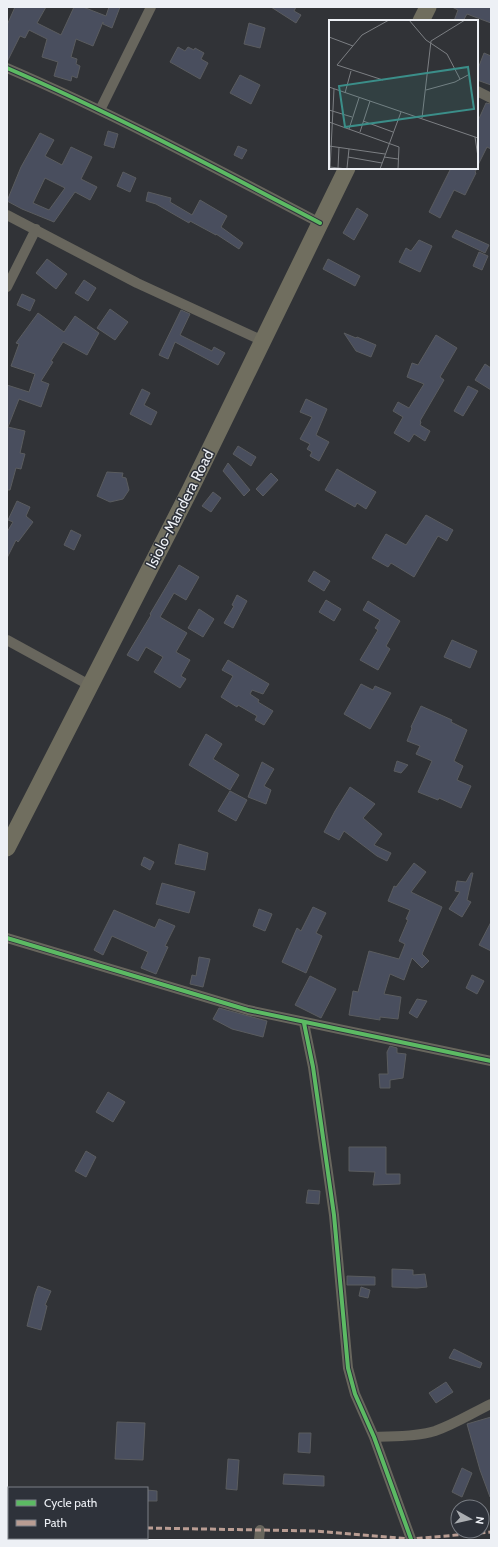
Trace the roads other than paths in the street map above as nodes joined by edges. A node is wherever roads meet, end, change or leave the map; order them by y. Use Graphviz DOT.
graph roads {
  1 [pos="151,7"];
  2 [pos="428,7"];
  3 [pos="422,20"];
  4 [pos="7,68"];
  5 [pos="478,92"];
  6 [pos="491,98"];
  7 [pos="100,110"];
  8 [pos="347,169"];
  9 [pos="7,216"];
  10 [pos="320,223"];
  11 [pos="36,229"];
  12 [pos="7,287"];
  13 [pos="263,340"];
  14 [pos="7,640"];
  15 [pos="91,686"];
  16 [pos="7,848"];
  17 [pos="7,938"];
  18 [pos="304,1023"];
  19 [pos="491,1061"];
  20 [pos="491,1404"];
  21 [pos="374,1437"];
  22 [pos="412,1539"];
  1 -- 7 [label="street"];
  2 -- 3 [label="highway"];
  4 -- 7 [label="street"];
  5 -- 6 [label="street"];
  7 -- 10 [label="street"];
  8 -- 10 [label="highway, Isiolo-Mandera Road"];
  9 -- 11 [label="street"];
  10 -- 13 [label="highway, Isiolo-Mandera Road"];
  11 -- 12 [label="street"];
  11 -- 13 [label="street"];
  13 -- 15 [label="highway, Isiolo-Mandera Road"];
  14 -- 15 [label="street"];
  15 -- 16 [label="highway, Isiolo-Mandera Road"];
  17 -- 18 [label="street"];
  18 -- 19 [label="street"];
  18 -- 21 [label="street"];
  20 -- 21 [label="street"];
  21 -- 22 [label="street"];
}
